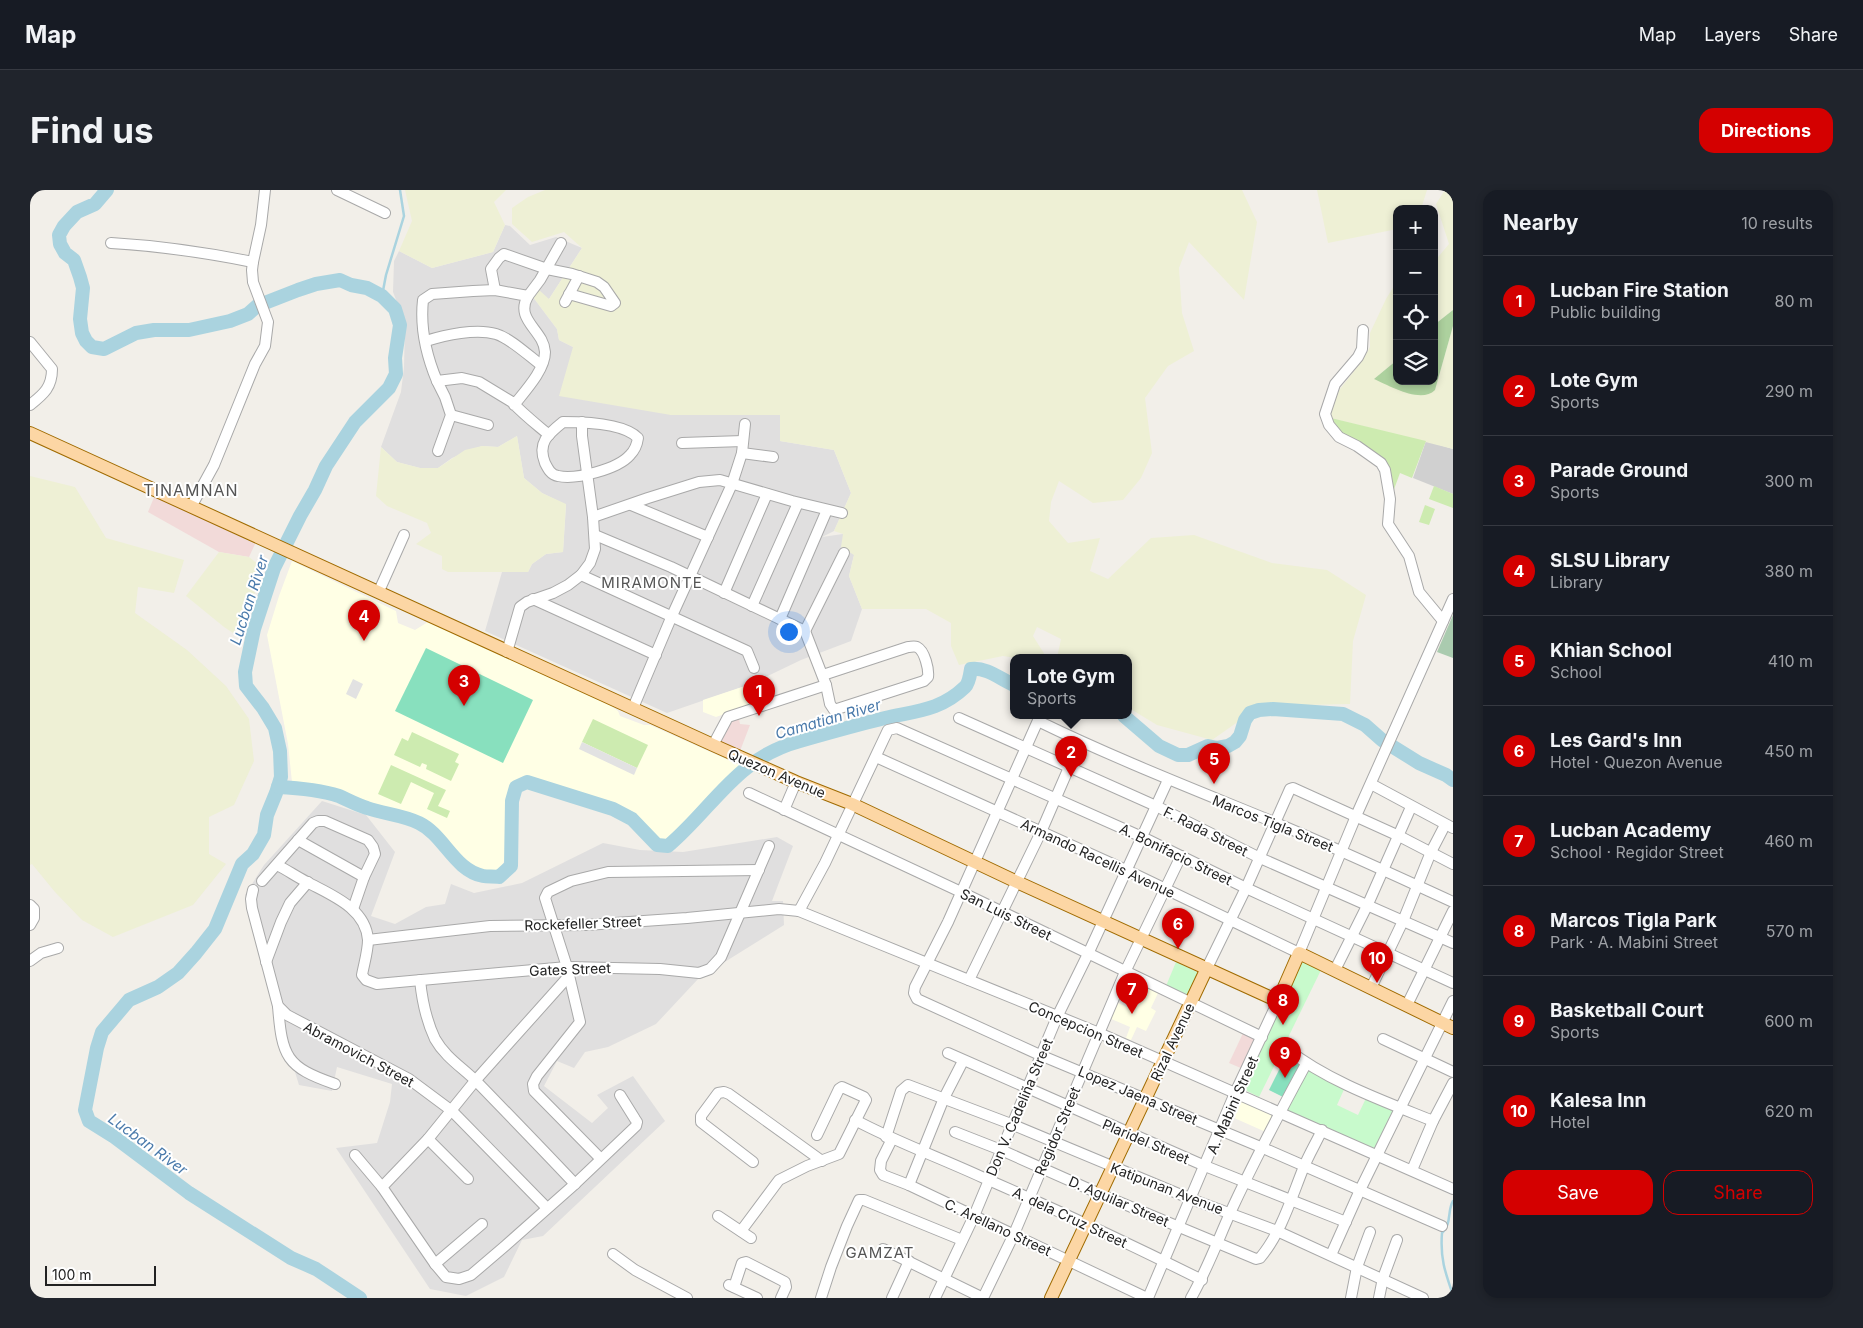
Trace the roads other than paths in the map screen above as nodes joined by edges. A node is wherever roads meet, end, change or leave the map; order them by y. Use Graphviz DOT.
graph roads {
  1 [pos="265,190"];
  2 [pos="337,190"];
  3 [pos="385,213"];
  4 [pos="561,243"];
  5 [pos="111,244"];
  6 [pos="252,262"];
  7 [pos="547,268"];
  8 [pos="579,276"];
  9 [pos="495,290"];
  10 [pos="528,296"];
  11 [pos="1363,330"];
  12 [pos="426,341"];
  13 [pos="30,342"];
  14 [pos="541,365"];
  15 [pos="437,381"];
  16 [pos="30,405"];
  17 [pos="514,405"];
  18 [pos="451,415"];
  19 [pos="582,422"];
  20 [pos="745,424"];
  21 [pos="488,425"];
  22 [pos="30,433"];
  23 [pos="548,435"];
  24 [pos="743,441"];
  25 [pos="682,443"];
  26 [pos="438,451"];
  27 [pos="742,453"];
  28 [pos="773,457"];
  29 [pos="587,474"];
  30 [pos="732,484"];
  31 [pos="767,494"];
  32 [pos="798,503"];
  33 [pos="631,504"];
  34 [pos="191,506"];
  35 [pos="827,510"];
  36 [pos="842,513"];
  37 [pos="593,518"];
  38 [pos="404,535"];
  39 [pos="594,535"];
  40 [pos="708,538"];
  41 [pos="844,553"];
  42 [pos="580,575"];
  43 [pos="690,576"];
  44 [pos="379,591"];
  45 [pos="724,593"];
  46 [pos="1453,598"];
  47 [pos="533,600"];
  48 [pos="752,606"];
  49 [pos="672,618"];
  50 [pos="780,619"];
  51 [pos="1443,621"];
  52 [pos="805,631"];
  53 [pos="507,652"];
  54 [pos="656,655"];
  55 [pos="754,668"];
  56 [pos="824,680"];
  57 [pos="633,708"];
  58 [pos="959,718"];
  59 [pos="1039,719"];
  60 [pos="1041,719"];
  61 [pos="1080,742"];
  62 [pos="713,745"];
  63 [pos="1026,748"];
  64 [pos="876,757"];
  65 [pos="1070,768"];
  66 [pos="1012,779"];
  67 [pos="1168,780"];
  68 [pos="796,782"];
  69 [pos="1371,784"];
  70 [pos="749,793"];
  71 [pos="1056,799"];
  72 [pos="852,804"];
  73 [pos="1156,806"];
  74 [pos="1411,807"];
  75 [pos="784,810"];
  76 [pos="998,811"];
  77 [pos="1356,816"];
  78 [pos="1275,823"];
  79 [pos="1449,826"];
  80 [pos="1040,832"];
  81 [pos="838,834"];
  82 [pos="1399,836"];
  83 [pos="1142,837"];
  84 [pos="298,840"];
  85 [pos="769,846"];
  86 [pos="1341,851"];
  87 [pos="1431,852"];
  88 [pos="1181,856"];
  89 [pos="1260,858"];
  90 [pos="975,862"];
  91 [pos="1453,864"];
  92 [pos="277,865"];
  93 [pos="1384,869"];
  94 [pos="759,870"];
  95 [pos="1126,870"];
  96 [pos="364,877"];
  97 [pos="262,881"];
  98 [pos="308,882"];
  99 [pos="1017,882"];
  100 [pos="1417,885"];
  101 [pos="1328,887"];
  102 [pos="1165,888"];
  103 [pos="1246,888"];
  104 [pos="253,890"];
  105 [pos="961,892"];
  106 [pos="1453,902"];
  107 [pos="1368,904"];
  108 [pos="30,905"];
  109 [pos="353,909"];
  110 [pos="799,911"];
  111 [pos="1453,911"];
  112 [pos="1002,912"];
  113 [pos="741,913"];
  114 [pos="1314,919"];
  115 [pos="1230,920"];
  116 [pos="1102,921"];
  117 [pos="1403,921"];
  118 [pos="30,925"];
  119 [pos="552,925"];
  120 [pos="1352,936"];
  121 [pos="1441,937"];
  122 [pos="1141,939"];
  123 [pos="368,940"];
  124 [pos="1453,943"];
  125 [pos="58,948"];
  126 [pos="1299,953"];
  127 [pos="1088,954"];
  128 [pos="1388,954"];
  129 [pos="30,961"];
  130 [pos="266,962"];
  131 [pos="928,963"];
  132 [pos="1207,968"];
  133 [pos="1334,970"];
  134 [pos="1425,971"];
  135 [pos="568,972"];
  136 [pos="1125,972"];
  137 [pos="420,980"];
  138 [pos="969,980"];
  139 [pos="1453,984"];
  140 [pos="1371,988"];
  141 [pos="1453,1000"];
  142 [pos="1278,1001"];
  143 [pos="1191,1002"];
  144 [pos="1407,1005"];
  145 [pos="278,1006"];
  146 [pos="1056,1017"];
  147 [pos="1448,1025"];
  148 [pos="1099,1033"];
  149 [pos="1262,1037"];
  150 [pos="1383,1039"];
  151 [pos="1287,1049"];
  152 [pos="948,1053"];
  153 [pos="1040,1055"];
  154 [pos="1424,1059"];
  155 [pos="963,1061"];
  156 [pos="1162,1062"];
  157 [pos="1306,1064"];
  158 [pos="1082,1072"];
  159 [pos="1453,1072"];
  160 [pos="475,1081"];
  161 [pos="1453,1083"];
  162 [pos="335,1084"];
  163 [pos="1026,1088"];
  164 [pos="1235,1094"];
  165 [pos="620,1095"];
  166 [pos="944,1098"];
  167 [pos="1145,1100"];
  168 [pos="1067,1107"];
  169 [pos="1400,1108"];
  170 [pos="452,1111"];
  171 [pos="1280,1113"];
  172 [pos="855,1120"];
  173 [pos="1433,1121"];
  174 [pos="1011,1124"];
  175 [pos="1220,1130"];
  176 [pos="1322,1130"];
  177 [pos="955,1132"];
  178 [pos="1129,1134"];
  179 [pos="817,1135"];
  180 [pos="889,1138"];
  181 [pos="428,1139"];
  182 [pos="1053,1142"];
  183 [pos="1263,1148"];
  184 [pos="922,1150"];
  185 [pos="1001,1150"];
  186 [pos="356,1155"];
  187 [pos="1378,1156"];
  188 [pos="600,1158"];
  189 [pos="822,1161"];
  190 [pos="753,1162"];
  191 [pos="1205,1166"];
  192 [pos="1304,1166"];
  193 [pos="1113,1167"];
  194 [pos="1042,1168"];
  195 [pos="1412,1170"];
  196 [pos="468,1179"];
  197 [pos="989,1180"];
  198 [pos="1246,1181"];
  199 [pos="575,1184"];
  200 [pos="909,1185"];
  201 [pos="382,1187"];
  202 [pos="1453,1189"];
  203 [pos="1360,1190"];
  204 [pos="1100,1194"];
  205 [pos="1029,1198"];
  206 [pos="1191,1199"];
  207 [pos="1290,1200"];
  208 [pos="547,1208"];
  209 [pos="1231,1213"];
  210 [pos="718,1216"];
  211 [pos="974,1216"];
  212 [pos="1346,1222"];
  213 [pos="482,1224"];
  214 [pos="1086,1225"];
  215 [pos="1442,1226"];
  216 [pos="1179,1227"];
  217 [pos="1277,1231"];
  218 [pos="741,1232"];
  219 [pos="1370,1232"];
  220 [pos="1014,1234"];
  221 [pos="751,1238"];
  222 [pos="962,1240"];
  223 [pos="1397,1240"];
  224 [pos="1219,1243"];
  225 [pos="883,1249"];
  226 [pos="613,1254"];
  227 [pos="1331,1255"];
  228 [pos="1069,1260"];
  229 [pos="909,1261"];
  230 [pos="1163,1261"];
  231 [pos="435,1264"];
  232 [pos="1357,1267"];
  233 [pos="944,1277"];
  234 [pos="1383,1278"];
  235 [pos="1202,1280"];
  236 [pos="1417,1296"];
  237 [pos="687,1298"];
  238 [pos="757,1298"];
  239 [pos="782,1298"];
  240 [pos="821,1298"];
  241 [pos="892,1298"];
  242 [pos="935,1298"];
  243 [pos="983,1298"];
  244 [pos="1051,1298"];
  245 [pos="1147,1298"];
  246 [pos="1191,1298"];
  247 [pos="1351,1298"];
  248 [pos="1380,1298"];
  1 -- 6 [label="street"];
  2 -- 3 [label="street"];
  4 -- 7 [label="street"];
  5 -- 6 [label="street"];
  6 -- 34 [label="street"];
  7 -- 8 [label="street"];
  7 -- 9 [label="street"];
  7 -- 10 [label="street"];
  8 -- 8 [label="street"];
  9 -- 10 [label="street"];
  9 -- 12 [label="street"];
  10 -- 14 [label="street"];
  11 -- 51 [label="street"];
  12 -- 14 [label="street"];
  12 -- 15 [label="street"];
  13 -- 16 [label="street"];
  14 -- 17 [label="street"];
  15 -- 17 [label="street"];
  15 -- 18 [label="street"];
  17 -- 23 [label="street"];
  18 -- 21 [label="street"];
  18 -- 26 [label="street"];
  19 -- 23 [label="street"];
  19 -- 29 [label="street"];
  19 -- 29 [label="street"];
  20 -- 24 [label="street"];
  22 -- 34 [label="main road, Quezon Avenue"];
  23 -- 29 [label="street"];
  24 -- 25 [label="street"];
  24 -- 27 [label="street"];
  27 -- 28 [label="street"];
  27 -- 30 [label="street"];
  29 -- 37 [label="street"];
  30 -- 31 [label="street"];
  30 -- 33 [label="street"];
  30 -- 40 [label="street"];
  31 -- 32 [label="street"];
  31 -- 45 [label="street"];
  32 -- 35 [label="street"];
  32 -- 48 [label="street"];
  33 -- 37 [label="street"];
  33 -- 40 [label="street"];
  34 -- 44 [label="main road, Quezon Avenue"];
  35 -- 36 [label="street"];
  35 -- 50 [label="street"];
  37 -- 39 [label="street"];
  38 -- 44 [label="street"];
  39 -- 42 [label="street"];
  39 -- 43 [label="street"];
  40 -- 43 [label="street"];
  41 -- 52 [label="street"];
  42 -- 47 [label="street"];
  42 -- 49 [label="street"];
  43 -- 45 [label="street"];
  43 -- 49 [label="street"];
  44 -- 53 [label="main road, Quezon Avenue"];
  45 -- 48 [label="street"];
  46 -- 51 [label="street, A. Mabini Street"];
  47 -- 53 [label="street"];
  47 -- 54 [label="street"];
  48 -- 50 [label="street"];
  49 -- 54 [label="street"];
  49 -- 55 [label="street"];
  50 -- 52 [label="street"];
  51 -- 69 [label="street, A. Mabini Street"];
  52 -- 56 [label="street"];
  53 -- 57 [label="main road, Quezon Avenue"];
  54 -- 57 [label="street"];
  56 -- 56 [label="street"];
  56 -- 62 [label="street"];
  57 -- 62 [label="main road, Quezon Avenue"];
  58 -- 63 [label="street, F. Rada Street"];
  59 -- 63 [label="street"];
  60 -- 61 [label="street, Marcos Tigla Street"];
  61 -- 65 [label="street"];
  61 -- 67 [label="street, Marcos Tigla Street"];
  62 -- 68 [label="main road, Quezon Avenue"];
  63 -- 65 [label="street, F. Rada Street"];
  63 -- 66 [label="street"];
  64 -- 66 [label="street, A. Bonifacio Street"];
  64 -- 72 [label="street"];
  64 -- 76 [label="street, Armando Racellis Avenue"];
  65 -- 71 [label="street"];
  65 -- 73 [label="street, F. Rada Street"];
  66 -- 71 [label="street, A. Bonifacio Street"];
  66 -- 76 [label="street"];
  67 -- 73 [label="street, Don V. Cadeliña Street"];
  67 -- 78 [label="street, Marcos Tigla Street"];
  68 -- 72 [label="main road, Quezon Avenue"];
  68 -- 75 [label="street"];
  69 -- 74 [label="street"];
  69 -- 77 [label="street, A. Mabini Street"];
  70 -- 75 [label="street, San Luis Street"];
  71 -- 80 [label="street"];
  71 -- 83 [label="street, A. Bonifacio Street"];
  72 -- 81 [label="street"];
  72 -- 90 [label="main road, Quezon Avenue"];
  73 -- 83 [label="street, Don V. Cadeliña Street"];
  73 -- 89 [label="street, F. Rada Street"];
  74 -- 79 [label="street"];
  74 -- 82 [label="street"];
  75 -- 81 [label="street, San Luis Street"];
  76 -- 80 [label="street, Armando Racellis Avenue"];
  76 -- 90 [label="street"];
  77 -- 78 [label="street, Rizal Avenue"];
  77 -- 82 [label="street"];
  77 -- 86 [label="street, A. Mabini Street"];
  78 -- 86 [label="street, Marcos Tigla Street"];
  78 -- 89 [label="street, Rizal Avenue"];
  79 -- 87 [label="street"];
  80 -- 95 [label="street, Armando Racellis Avenue"];
  80 -- 99 [label="street"];
  81 -- 105 [label="street, San Luis Street"];
  81 -- 110 [label="street"];
  82 -- 87 [label="street"];
  82 -- 93 [label="street"];
  83 -- 88 [label="street, A. Bonifacio Street"];
  83 -- 95 [label="street, Don V. Cadeliña Street"];
  84 -- 92 [label="street"];
  84 -- 96 [label="street"];
  84 -- 96 [label="street"];
  85 -- 94 [label="street, Gates Street"];
  86 -- 93 [label="street, Marcos Tigla Street"];
  86 -- 101 [label="street, A. Mabini Street"];
  87 -- 91 [label="street"];
  87 -- 100 [label="street"];
  88 -- 102 [label="street, Regidor Street"];
  88 -- 103 [label="street, A. Bonifacio Street"];
  89 -- 101 [label="street, F. Rada Street"];
  89 -- 103 [label="street, Rizal Avenue"];
  90 -- 99 [label="main road, Quezon Avenue"];
  90 -- 105 [label="street"];
  92 -- 97 [label="street"];
  92 -- 98 [label="street"];
  93 -- 100 [label="street, Marcos Tigla Street"];
  93 -- 107 [label="street"];
  94 -- 113 [label="street, Gates Street"];
  94 -- 119 [label="street"];
  95 -- 102 [label="street, Armando Racellis Avenue"];
  95 -- 116 [label="street, Don V. Cadeliña Street"];
  96 -- 109 [label="street"];
  98 -- 109 [label="street"];
  98 -- 130 [label="street"];
  99 -- 112 [label="street"];
  99 -- 116 [label="main road, Quezon Avenue"];
  100 -- 106 [label="street, Marcos Tigla Street"];
  100 -- 117 [label="street"];
  101 -- 107 [label="street, F. Rada Street"];
  101 -- 114 [label="street, A. Mabini Street"];
  102 -- 115 [label="street, Armando Racellis Avenue"];
  102 -- 122 [label="street, Regidor Street"];
  103 -- 114 [label="street, A. Bonifacio Street"];
  103 -- 115 [label="street, Rizal Avenue"];
  104 -- 130 [label="street"];
  105 -- 112 [label="street, San Luis Street"];
  105 -- 131 [label="street"];
  107 -- 117 [label="street, F. Rada Street"];
  107 -- 120 [label="street"];
  108 -- 118 [label="street"];
  109 -- 123 [label="street"];
  110 -- 113 [label="street, Rockefeller Street"];
  110 -- 131 [label="street, Concepcion Street"];
  111 -- 121 [label="street"];
  112 -- 127 [label="street, San Luis Street"];
  112 -- 138 [label="street"];
  113 -- 119 [label="street, Rockefeller Street"];
  113 -- 135 [label="street, Gates Street"];
  114 -- 120 [label="street, A. Bonifacio Street"];
  114 -- 126 [label="street, A. Mabini Street"];
  115 -- 126 [label="street, Armando Racellis Avenue"];
  115 -- 132 [label="street, Rizal Avenue"];
  116 -- 122 [label="main road, Quezon Avenue"];
  116 -- 127 [label="street, Don V. Cadeliña Street"];
  117 -- 121 [label="street, F. Rada Street"];
  117 -- 128 [label="street"];
  119 -- 123 [label="street, Rockefeller Street"];
  119 -- 135 [label="street"];
  120 -- 128 [label="street, A. Bonifacio Street"];
  120 -- 133 [label="street"];
  121 -- 124 [label="street, F. Rada Street"];
  121 -- 134 [label="street"];
  122 -- 132 [label="main road, Quezon Avenue"];
  122 -- 136 [label="street, Regidor Street"];
  123 -- 137 [label="street, Gates Street"];
  125 -- 129 [label="street"];
  126 -- 133 [label="main road, Armando Racellis Avenue"];
  126 -- 142 [label="main road, A. Mabini Street"];
  127 -- 136 [label="street, San Luis Street"];
  127 -- 146 [label="street, Don V. Cadeliña Street"];
  128 -- 134 [label="street, A. Bonifacio Street"];
  128 -- 140 [label="street"];
  130 -- 145 [label="street"];
  131 -- 138 [label="street, Concepcion Street"];
  131 -- 153 [label="street, Lopez Jaena Street"];
  132 -- 142 [label="main road, Quezon Avenue"];
  132 -- 143 [label="main road, Rizal Avenue"];
  133 -- 140 [label="main road, Armando Racellis Avenue"];
  134 -- 139 [label="street, A. Bonifacio Street"];
  134 -- 144 [label="street"];
  135 -- 137 [label="street, Gates Street"];
  135 -- 160 [label="street"];
  135 -- 188 [label="street"];
  136 -- 143 [label="street, San Luis Street"];
  136 -- 148 [label="street, Regidor Street"];
  137 -- 160 [label="street"];
  138 -- 146 [label="street, Concepcion Street"];
  140 -- 144 [label="main road, Armando Racellis Avenue"];
  141 -- 147 [label="street"];
  142 -- 149 [label="street, A. Mabini Street"];
  143 -- 149 [label="street, San Luis Street"];
  143 -- 156 [label="main road, Rizal Avenue"];
  144 -- 147 [label="main road, Armando Racellis Avenue"];
  145 -- 162 [label="street"];
  145 -- 170 [label="street, Abramovich Street"];
  146 -- 148 [label="street, Concepcion Street"];
  146 -- 153 [label="street, Don V. Cadeliña Street"];
  147 -- 154 [label="street"];
  148 -- 156 [label="street, Concepcion Street"];
  148 -- 158 [label="street, Regidor Street"];
  149 -- 164 [label="street, A. Mabini Street"];
  150 -- 154 [label="street"];
  151 -- 157 [label="street"];
  152 -- 155 [label="street, Plaridel Street"];
  153 -- 158 [label="street, Lopez Jaena Street"];
  153 -- 163 [label="street, Don V. Cadeliña Street"];
  154 -- 159 [label="street"];
  154 -- 169 [label="street"];
  155 -- 163 [label="street, Plaridel Street"];
  155 -- 166 [label="street"];
  156 -- 164 [label="street, Concepcion Street"];
  156 -- 167 [label="main road, Rizal Avenue"];
  157 -- 169 [label="street"];
  157 -- 171 [label="street"];
  158 -- 167 [label="street, Lopez Jaena Street"];
  158 -- 168 [label="street, Regidor Street"];
  160 -- 170 [label="street"];
  160 -- 199 [label="street"];
  161 -- 173 [label="street"];
  163 -- 168 [label="street, Plaridel Street"];
  163 -- 174 [label="street, Don V. Cadeliña Street"];
  164 -- 171 [label="street, Concepcion Street"];
  164 -- 175 [label="street, A. Mabini Street"];
  165 -- 188 [label="street"];
  166 -- 174 [label="street, Katipunan Avenue"];
  166 -- 180 [label="street, Katipunan Avenue"];
  166 -- 184 [label="street"];
  167 -- 175 [label="street, Lopez Jaena Street"];
  167 -- 178 [label="main road, Rizal Avenue"];
  168 -- 178 [label="street, Plaridel Street"];
  168 -- 182 [label="street, Regidor Street"];
  169 -- 173 [label="street"];
  169 -- 187 [label="street"];
  170 -- 181 [label="street"];
  170 -- 208 [label="street, Abramovich Street"];
  171 -- 176 [label="street, Concepcion Street"];
  171 -- 183 [label="street"];
  172 -- 179 [label="street"];
  172 -- 180 [label="street, A. dela Cruz Street"];
  172 -- 189 [label="street"];
  173 -- 195 [label="street"];
  174 -- 182 [label="street, Katipunan Avenue"];
  174 -- 185 [label="street, Don V. Cadeliña Street"];
  175 -- 183 [label="street, Lopez Jaena Street"];
  175 -- 191 [label="street, A. Mabini Street"];
  176 -- 187 [label="street, Concepcion Street"];
  176 -- 192 [label="street"];
  177 -- 185 [label="street, D. Aguilar Street"];
  178 -- 191 [label="street, Plaridel Street"];
  178 -- 193 [label="main road, Rizal Avenue"];
  180 -- 184 [label="street, A. dela Cruz Street"];
  180 -- 200 [label="street, C. Arellano Street"];
  181 -- 196 [label="street"];
  181 -- 201 [label="street"];
  182 -- 193 [label="street, Katipunan Avenue"];
  182 -- 194 [label="street, Regidor Street"];
  183 -- 192 [label="street, Lopez Jaena Street"];
  183 -- 198 [label="street"];
  184 -- 197 [label="street, A. dela Cruz Street"];
  184 -- 200 [label="street"];
  185 -- 194 [label="street, D. Aguilar Street"];
  185 -- 197 [label="street, Don V. Cadeliña Street"];
  186 -- 201 [label="street"];
  187 -- 195 [label="street, Concepcion Street"];
  187 -- 203 [label="street"];
  188 -- 199 [label="street"];
  189 -- 190 [label="street"];
  189 -- 218 [label="street"];
  191 -- 198 [label="street, Plaridel Street"];
  191 -- 206 [label="street, A. Mabini Street"];
  192 -- 203 [label="street, Lopez Jaena Street"];
  192 -- 207 [label="street"];
  193 -- 204 [label="main road, Rizal Avenue"];
  193 -- 206 [label="street, Katipunan Avenue"];
  194 -- 204 [label="street, D. Aguilar Street"];
  194 -- 205 [label="street, Regidor Street"];
  195 -- 202 [label="street, Concepcion Street"];
  197 -- 205 [label="street, A. dela Cruz Street"];
  197 -- 211 [label="street, Don V. Cadeliña Street"];
  198 -- 207 [label="street, Plaridel Street"];
  198 -- 209 [label="street"];
  199 -- 208 [label="street"];
  200 -- 211 [label="street, C. Arellano Street"];
  201 -- 231 [label="street"];
  203 -- 212 [label="street"];
  203 -- 215 [label="street, Lopez Jaena Street"];
  204 -- 214 [label="main road, Rizal Avenue"];
  204 -- 216 [label="street, D. Aguilar Street"];
  205 -- 214 [label="street, A. dela Cruz Street"];
  205 -- 220 [label="street, Regidor Street"];
  206 -- 209 [label="street, Katipunan Avenue"];
  206 -- 216 [label="street, A. Mabini Street"];
  207 -- 212 [label="street, Plaridel Street"];
  207 -- 217 [label="street"];
  208 -- 231 [label="street"];
  209 -- 217 [label="street, Katipunan Avenue"];
  209 -- 224 [label="street"];
  210 -- 218 [label="street"];
  211 -- 220 [label="street, C. Arellano Street"];
  211 -- 222 [label="street, Don V. Cadeliña Street"];
  212 -- 227 [label="street"];
  213 -- 231 [label="street"];
  214 -- 228 [label="main road, Rizal Avenue"];
  214 -- 230 [label="street, A. dela Cruz Street"];
  216 -- 224 [label="street, D. Aguilar Street"];
  216 -- 230 [label="street, A. Mabini Street"];
  217 -- 224 [label="street, D. Aguilar Street"];
  217 -- 227 [label="street, Katipunan Avenue"];
  218 -- 221 [label="street"];
  219 -- 232 [label="street"];
  220 -- 228 [label="street, C. Arellano Street"];
  220 -- 243 [label="street, Regidor Street"];
  222 -- 233 [label="street, Don V. Cadeliña Street"];
  222 -- 240 [label="street"];
  223 -- 234 [label="street"];
  224 -- 235 [label="street"];
  225 -- 229 [label="street"];
  226 -- 237 [label="street"];
  227 -- 232 [label="street, Katipunan Avenue"];
  228 -- 244 [label="main road, Rizal Avenue"];
  228 -- 245 [label="street, C. Arellano Street"];
  229 -- 233 [label="street"];
  229 -- 241 [label="street"];
  230 -- 235 [label="street, A. dela Cruz Street"];
  230 -- 245 [label="street, A. Mabini Street"];
  232 -- 234 [label="street, Katipunan Avenue"];
  232 -- 247 [label="street"];
  233 -- 242 [label="street, Don V. Cadeliña Street"];
  233 -- 243 [label="street"];
  234 -- 236 [label="street, Katipunan Avenue"];
  234 -- 248 [label="street"];
  235 -- 246 [label="street"];
  238 -- 239 [label="street"];
}
